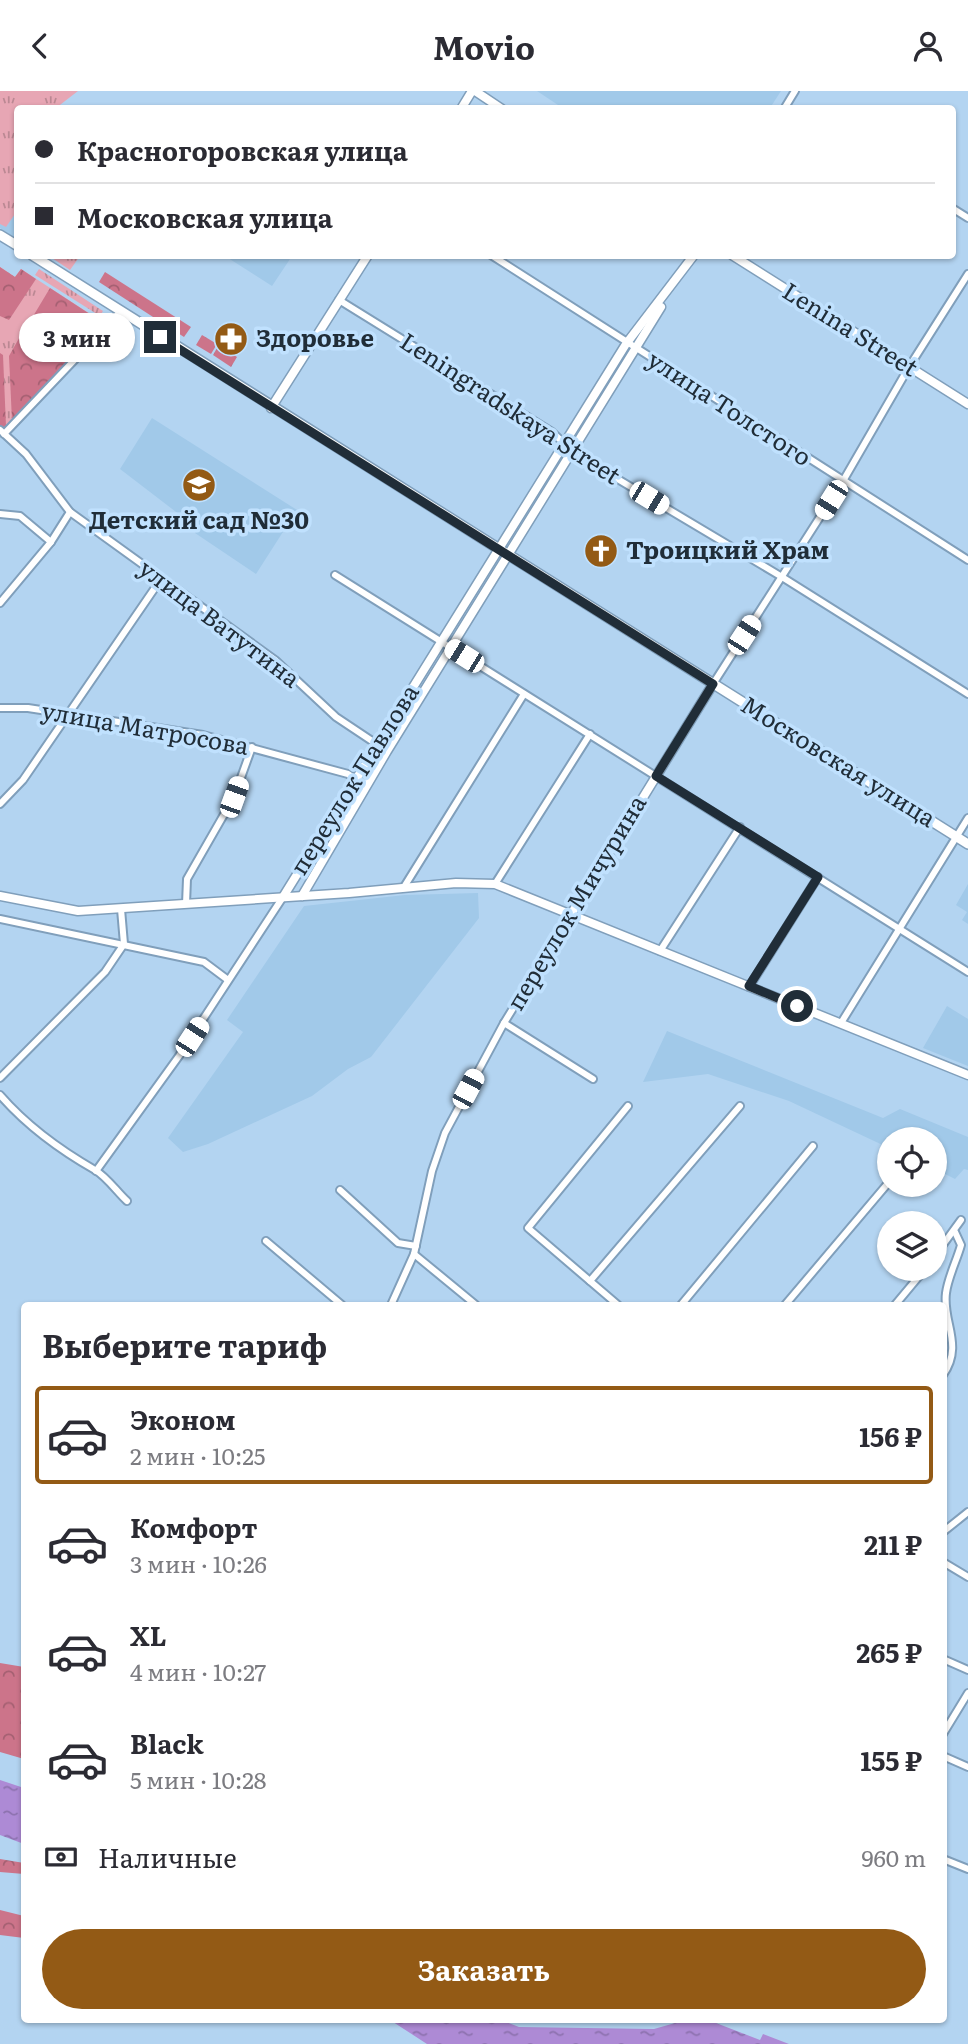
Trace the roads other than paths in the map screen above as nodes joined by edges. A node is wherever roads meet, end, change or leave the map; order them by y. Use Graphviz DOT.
graph roads {
  1 [pos="473,91"];
  2 [pos="496,105"];
  3 [pos="38,259"];
  4 [pos="366,259"];
  5 [pos="497,259"];
  6 [pos="691,259"];
  7 [pos="738,259"];
  8 [pos="968,274"];
  9 [pos="677,281"];
  10 [pos="340,300"];
  11 [pos="121,311"];
  12 [pos="626,344"];
  13 [pos="636,349"];
  14 [pos="909,367"];
  15 [pos="968,404"];
  16 [pos="271,408"];
  17 [pos="2,432"];
  18 [pos="565,442"];
  19 [pos="574,453"];
  20 [pos="843,481"];
  21 [pos="70,513"];
  22 [pos="0,514"];
  23 [pos="51,542"];
  24 [pos="497,549"];
  25 [pos="509,556"];
  26 [pos="968,559"];
  27 [pos="335,575"];
  28 [pos="782,577"];
  29 [pos="161,579"];
  30 [pos="0,603"];
  31 [pos="440,642"];
  32 [pos="451,648"];
  33 [pos="713,684"];
  34 [pos="524,694"];
  35 [pos="968,694"];
  36 [pos="0,708"];
  37 [pos="66,713"];
  38 [pos="590,734"];
  39 [pos="377,745"];
  40 [pos="252,747"];
  41 [pos="387,751"];
  42 [pos="656,776"];
  43 [pos="355,780"];
  44 [pos="366,786"];
  45 [pos="0,804"];
  46 [pos="968,818"];
  47 [pos="740,827"];
  48 [pos="957,837"];
  49 [pos="968,844"];
  50 [pos="818,877"];
  51 [pos="495,884"];
  52 [pos="404,887"];
  53 [pos="0,896"];
  54 [pos="302,896"];
  55 [pos="283,897"];
  56 [pos="186,904"];
  57 [pos="121,909"];
  58 [pos="570,916"];
  59 [pos="0,919"];
  60 [pos="899,929"];
  61 [pos="124,944"];
  62 [pos="660,951"];
  63 [pos="968,972"];
  64 [pos="229,980"];
  65 [pos="749,986"];
  66 [pos="504,1023"];
  67 [pos="841,1023"];
  68 [pos="968,1076"];
  69 [pos="0,1077"];
  70 [pos="593,1079"];
  71 [pos="0,1095"];
  72 [pos="628,1106"];
  73 [pos="740,1106"];
  74 [pos="813,1146"];
  75 [pos="96,1171"];
  76 [pos="341,1190"];
  77 [pos="877,1196"];
  78 [pos="127,1201"];
  79 [pos="961,1220"];
  80 [pos="955,1232"];
  81 [pos="266,1241"];
  82 [pos="947,1242"];
  83 [pos="416,1246"];
  84 [pos="414,1254"];
  85 [pos="590,1281"];
  86 [pos="915,1281"];
  87 [pos="338,1302"];
  88 [pos="392,1302"];
  89 [pos="472,1302"];
  90 [pos="614,1302"];
  91 [pos="683,1302"];
  92 [pos="788,1302"];
  93 [pos="898,1302"];
  94 [pos="946,1302"];
  95 [pos="947,1309"];
  96 [pos="947,1361"];
  97 [pos="968,1512"];
  98 [pos="947,1529"];
  99 [pos="947,1564"];
  100 [pos="968,1577"];
  101 [pos="947,1661"];
  102 [pos="968,1670"];
  103 [pos="968,1693"];
  104 [pos="947,1727"];
  105 [pos="947,1758"];
  106 [pos="968,1767"];
  107 [pos="947,1861"];
  108 [pos="968,1869"];
  1 -- 2 [label="street"];
  3 -- 11 [label="main road, Московская улица"];
  4 -- 10 [label="street"];
  5 -- 12 [label="street, улица Толстого"];
  6 -- 9 [label="street, переулок Павлова"];
  7 -- 14 [label="street, Lenina Street"];
  8 -- 14 [label="street, переулок Мичурина"];
  9 -- 12 [label="street, переулок Павлова"];
  9 -- 13 [label="street, переулок Павлова"];
  10 -- 16 [label="street"];
  10 -- 18 [label="street, Leningradskaya Street"];
  11 -- 16 [label="main road, Московская улица"];
  11 -- 17 [label="street"];
  12 -- 13 [label="street, улица Толстого"];
  12 -- 18 [label="street, переулок Павлова"];
  13 -- 19 [label="street, переулок Павлова"];
  13 -- 20 [label="street, улица Толстого"];
  14 -- 15 [label="street, Lenina Street"];
  14 -- 20 [label="street, переулок Мичурина"];
  16 -- 24 [label="main road, Московская улица"];
  17 -- 21 [label="street, улица Ватутина"];
  18 -- 19 [label="street, Leningradskaya Street"];
  18 -- 24 [label="street, переулок Павлова"];
  19 -- 25 [label="street, переулок Павлова"];
  19 -- 28 [label="street, Leningradskaya Street"];
  20 -- 26 [label="street, улица Толстого"];
  20 -- 28 [label="street, переулок Мичурина"];
  21 -- 23 [label="street"];
  21 -- 29 [label="street, улица Ватутина"];
  22 -- 23 [label="street"];
  23 -- 30 [label="street"];
  24 -- 25 [label="main road, Московская улица"];
  24 -- 31 [label="street, переулок Павлова"];
  25 -- 32 [label="street, переулок Павлова"];
  25 -- 33 [label="main road, Московская улица"];
  27 -- 31 [label="street"];
  28 -- 33 [label="street, переулок Мичурина"];
  28 -- 35 [label="street, Leningradskaya Street"];
  29 -- 37 [label="street"];
  29 -- 39 [label="street, улица Ватутина"];
  31 -- 32 [label="street"];
  31 -- 39 [label="street, переулок Павлова"];
  32 -- 34 [label="street"];
  32 -- 41 [label="street, переулок Павлова"];
  33 -- 42 [label="street, переулок Мичурина"];
  33 -- 48 [label="main road, Московская улица"];
  34 -- 38 [label="street"];
  34 -- 52 [label="street"];
  36 -- 37 [label="street, улица Матросова"];
  37 -- 40 [label="street, улица Матросова"];
  37 -- 45 [label="street"];
  38 -- 42 [label="street"];
  38 -- 51 [label="street"];
  39 -- 41 [label="street, улица Ватутина"];
  39 -- 43 [label="street, переулок Павлова"];
  40 -- 43 [label="street, улица Матросова"];
  40 -- 56 [label="street"];
  41 -- 44 [label="street, переулок Павлова"];
  42 -- 47 [label="street"];
  42 -- 58 [label="street, переулок Мичурина"];
  43 -- 44 [label="street, улица Матросова"];
  43 -- 55 [label="street, переулок Павлова"];
  44 -- 54 [label="street, переулок Павлова"];
  46 -- 48 [label="street"];
  47 -- 50 [label="street"];
  47 -- 62 [label="street"];
  48 -- 49 [label="main road, Московская улица"];
  48 -- 60 [label="street"];
  50 -- 60 [label="street"];
  50 -- 65 [label="street"];
  51 -- 52 [label="street"];
  51 -- 58 [label="street"];
  52 -- 54 [label="street"];
  53 -- 57 [label="street"];
  54 -- 55 [label="street"];
  55 -- 56 [label="street"];
  55 -- 64 [label="street, переулок Павлова"];
  56 -- 57 [label="street"];
  57 -- 61 [label="street"];
  58 -- 62 [label="street"];
  58 -- 66 [label="street, переулок Мичурина"];
  59 -- 61 [label="street"];
  60 -- 63 [label="street"];
  60 -- 67 [label="street"];
  61 -- 64 [label="street"];
  61 -- 69 [label="street"];
  62 -- 65 [label="street"];
  64 -- 75 [label="street, переулок Павлова"];
  65 -- 67 [label="street"];
  66 -- 70 [label="street"];
  66 -- 83 [label="street, переулок Мичурина"];
  67 -- 68 [label="street"];
  71 -- 75 [label="street"];
  72 -- 85 [label="street"];
  73 -- 85 [label="street"];
  74 -- 91 [label="street"];
  75 -- 78 [label="street"];
  76 -- 83 [label="street"];
  77 -- 92 [label="street"];
  79 -- 80 [label="street"];
  80 -- 82 [label="street"];
  80 -- 94 [label="street"];
  81 -- 87 [label="street"];
  83 -- 84 [label="street, переулок Мичурина"];
  84 -- 88 [label="street, переулок Мичурина"];
  84 -- 89 [label="street"];
  85 -- 90 [label="street"];
  86 -- 93 [label="street"];
  95 -- 96 [label="street"];
  97 -- 98 [label="street"];
  99 -- 100 [label="street"];
  101 -- 102 [label="street"];
  103 -- 104 [label="street"];
  105 -- 106 [label="street"];
  107 -- 108 [label="street"];
}
